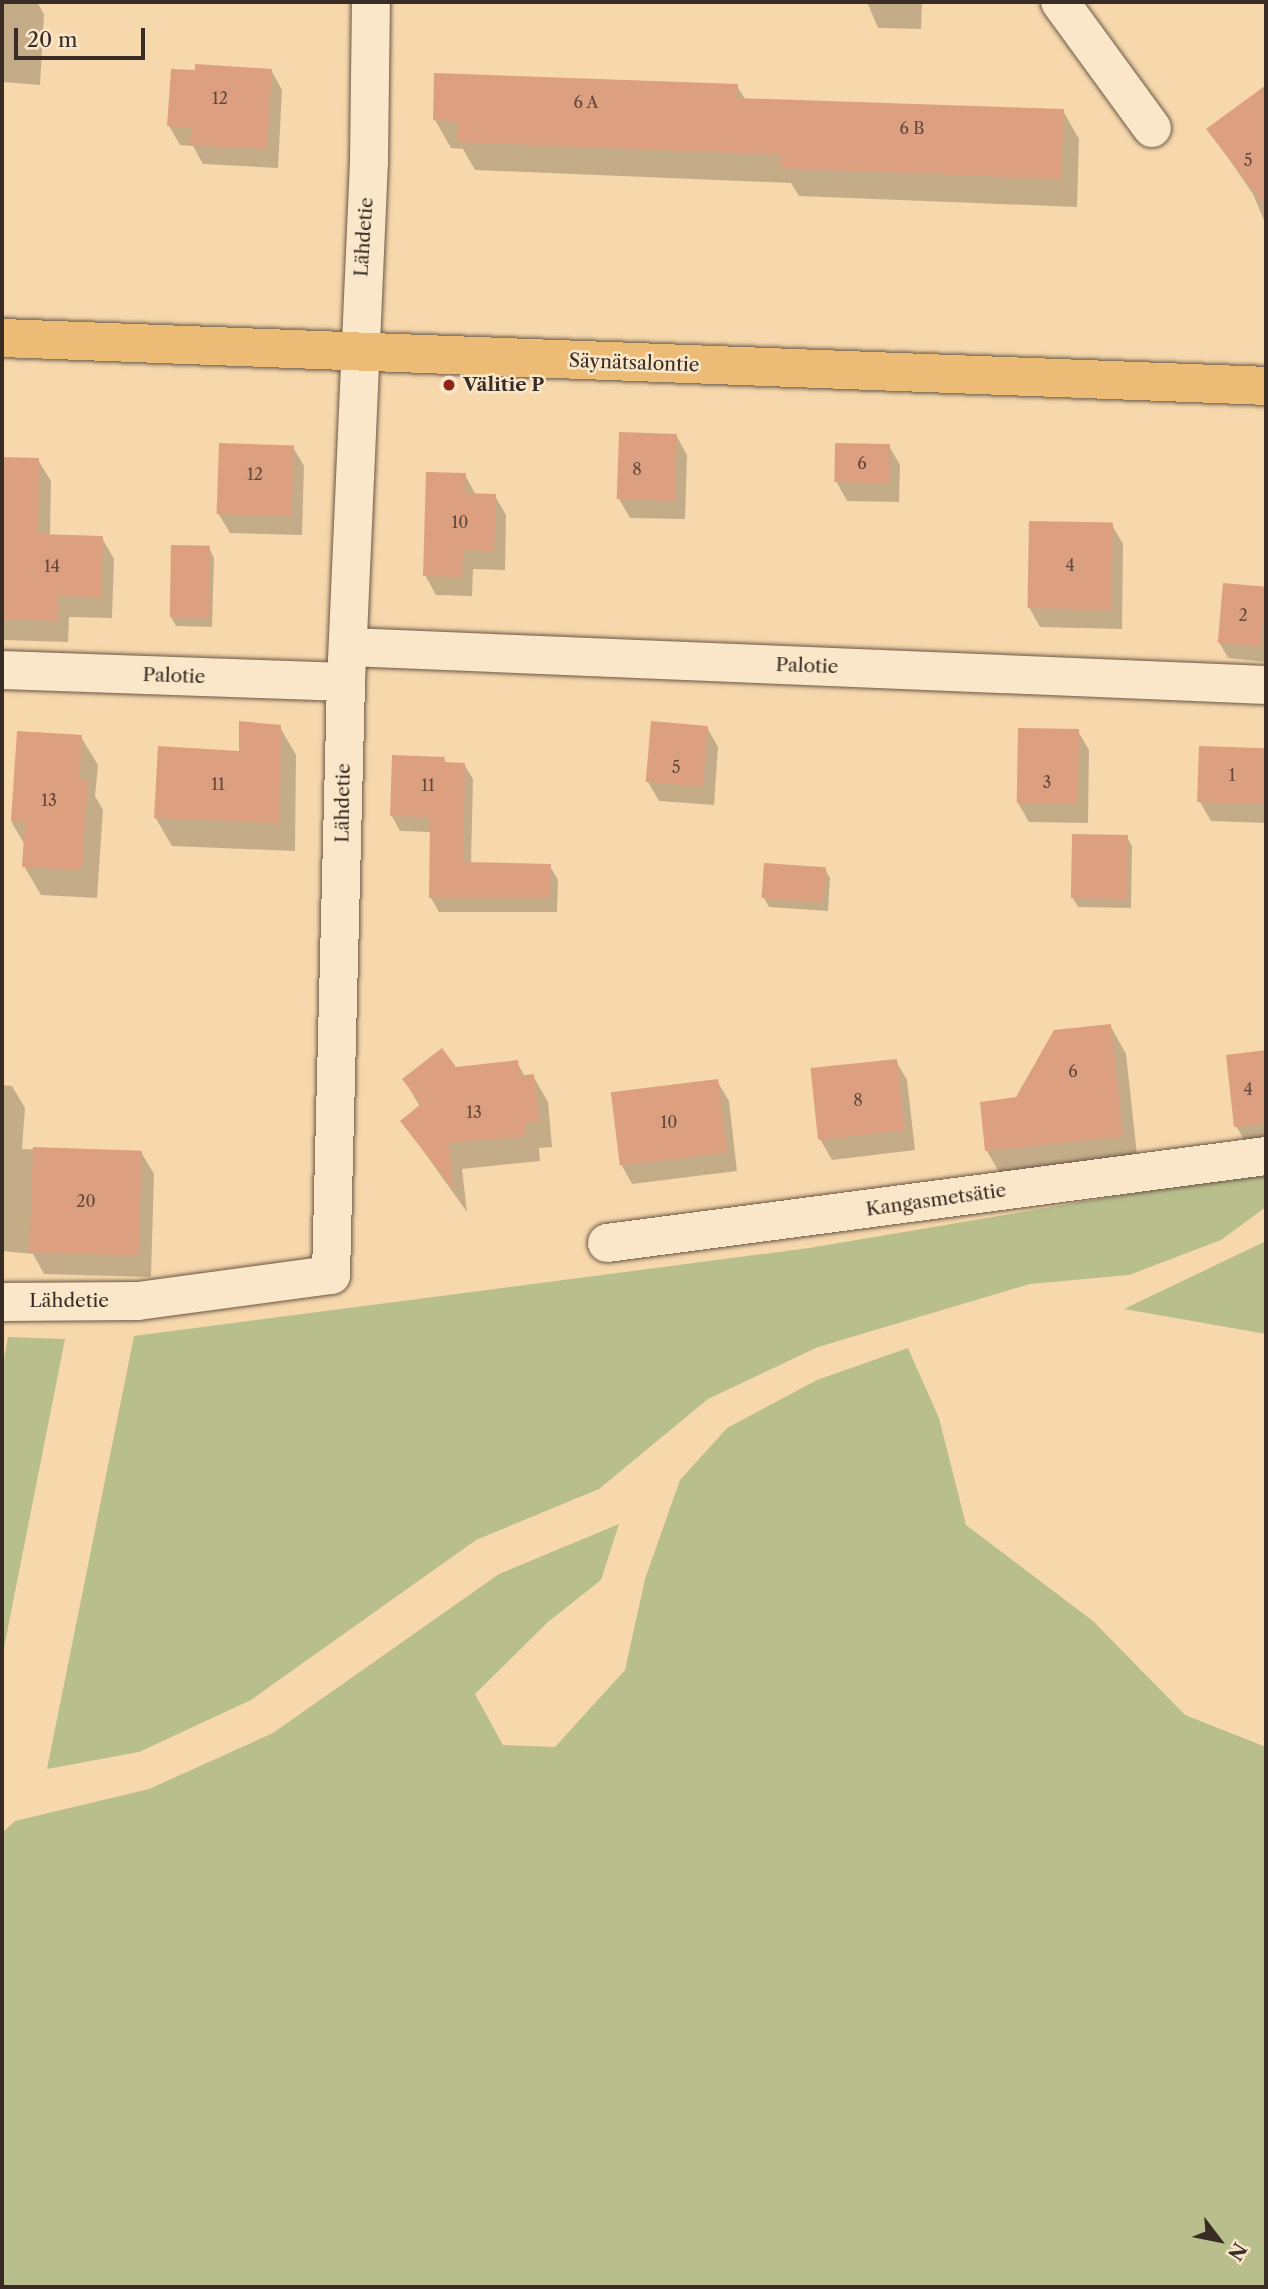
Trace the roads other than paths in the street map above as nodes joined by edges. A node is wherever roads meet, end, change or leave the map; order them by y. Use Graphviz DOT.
graph roads {
  1 [pos="371,2"];
  2 [pos="1060,2"];
  3 [pos="1152,128"];
  4 [pos="2,338"];
  5 [pos="361,352"];
  6 [pos="1266,386"];
  7 [pos="347,664"];
  8 [pos="2,670"];
  9 [pos="1266,685"];
  10 [pos="1266,1156"];
  11 [pos="607,1243"];
  12 [pos="2,1302"];
  1 -- 5 [label="street, Lähdetie"];
  2 -- 3 [label="street"];
  4 -- 5 [label="main road, Säynätsalontie"];
  5 -- 6 [label="main road, Säynätsalontie"];
  5 -- 7 [label="street, Lähdetie"];
  7 -- 8 [label="street, Palotie"];
  7 -- 9 [label="street, Palotie"];
  7 -- 12 [label="street, Lähdetie"];
  10 -- 11 [label="street, Kangasmetsätie"];
}
